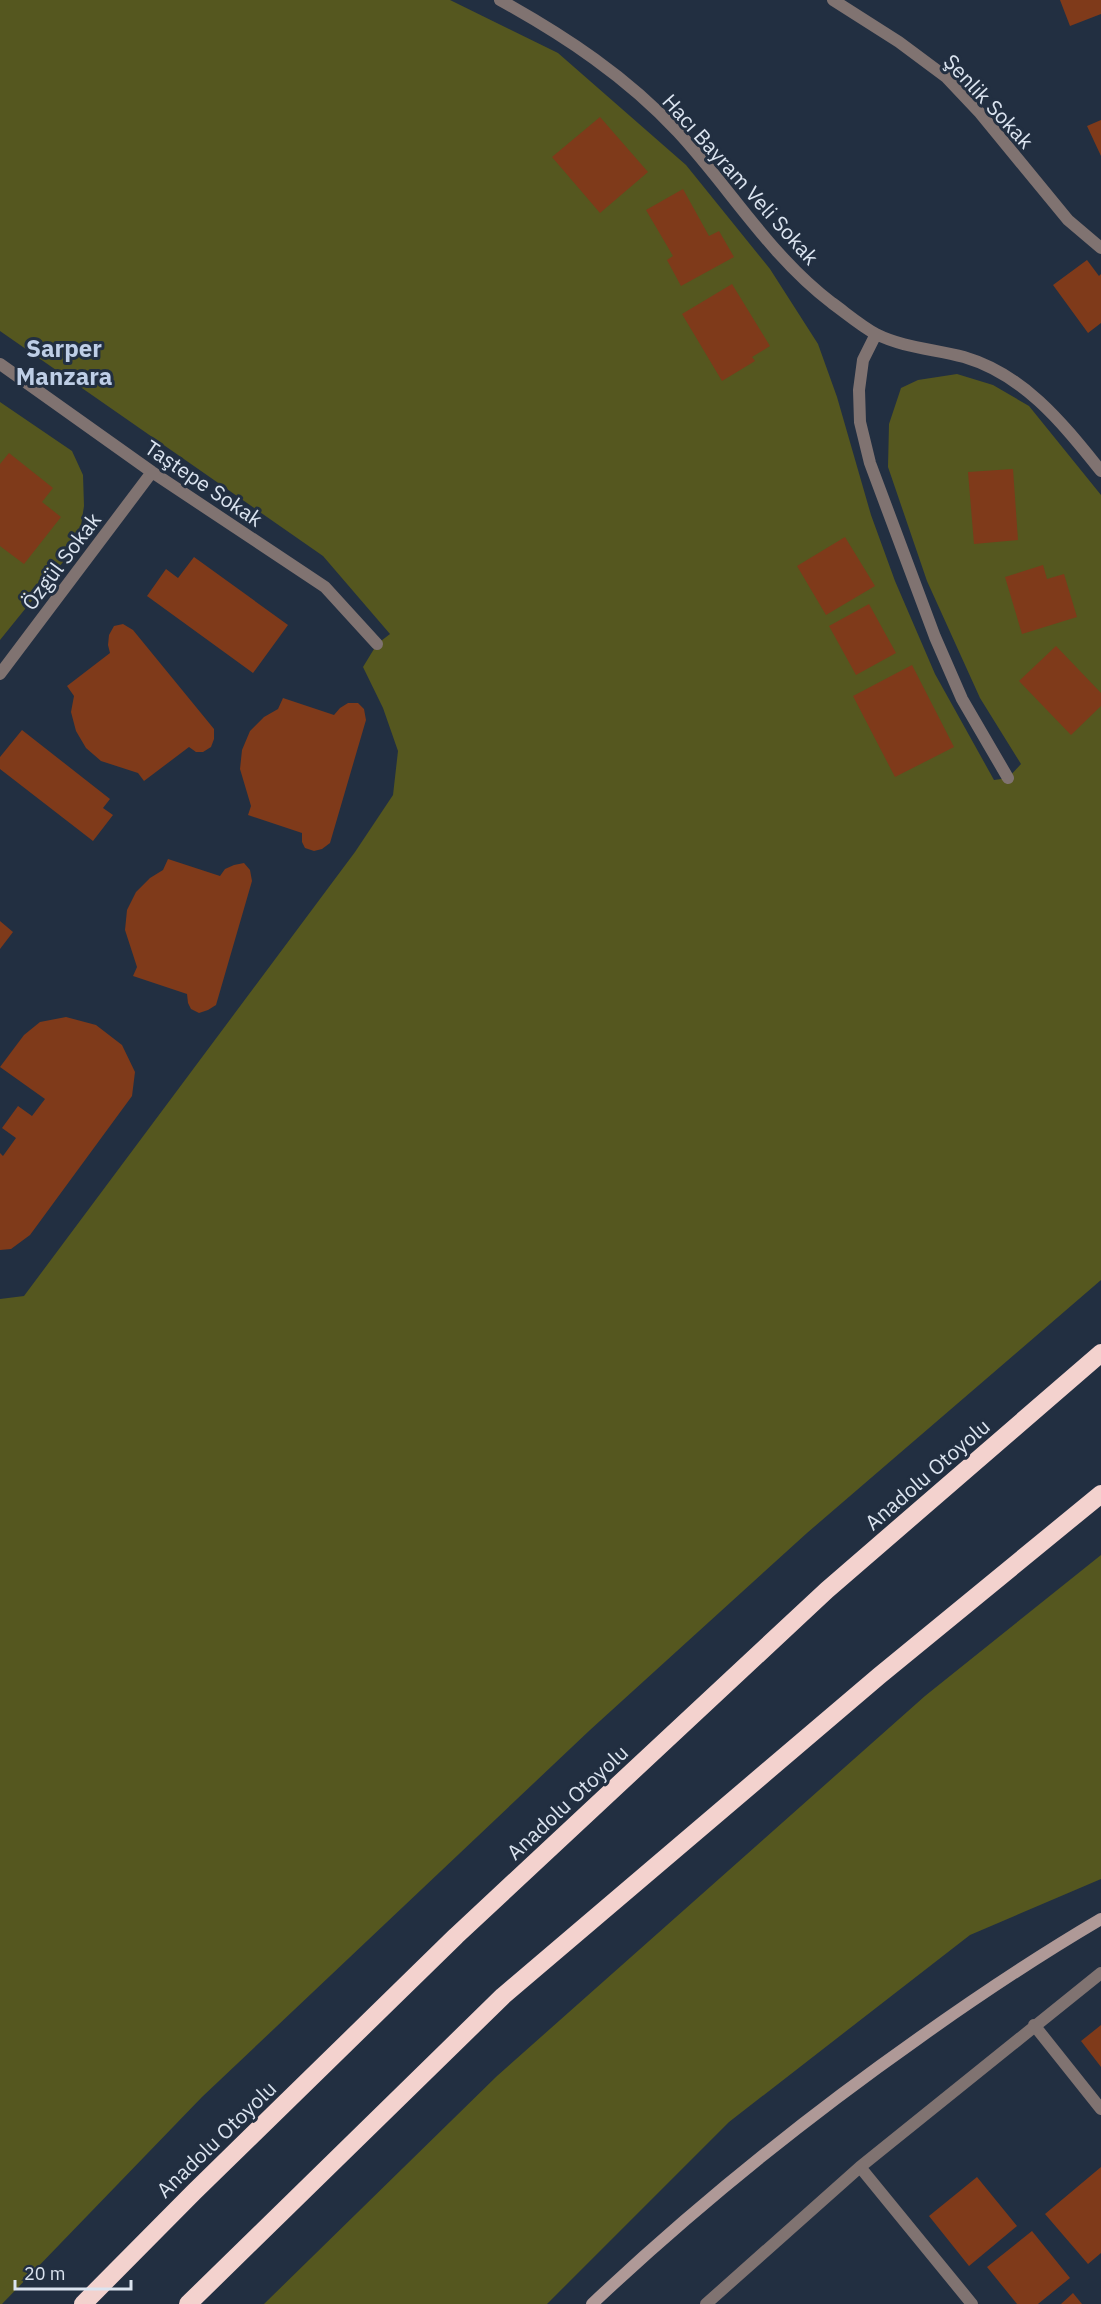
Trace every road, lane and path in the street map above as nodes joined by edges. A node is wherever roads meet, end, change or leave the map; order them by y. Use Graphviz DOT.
graph roads {
  1 [pos="500,0"];
  2 [pos="832,0"];
  3 [pos="1101,248"];
  4 [pos="876,334"];
  5 [pos="0,364"];
  6 [pos="1101,471"];
  7 [pos="152,472"];
  8 [pos="376,645"];
  9 [pos="0,674"];
  10 [pos="1008,778"];
  11 [pos="1101,1353"];
  12 [pos="1101,1494"];
  13 [pos="1101,1919"];
  14 [pos="1101,1973"];
  15 [pos="1034,2025"];
  16 [pos="1101,2109"];
  17 [pos="860,2167"];
  18 [pos="83,2304"];
  19 [pos="188,2304"];
  20 [pos="592,2304"];
  21 [pos="706,2304"];
  22 [pos="972,2304"];
  1 -- 4 [label="street, Hacı Bayram Veli Sokak"];
  2 -- 3 [label="street, Şenlik Sokak"];
  4 -- 6 [label="street, Hacı Bayram Veli Sokak"];
  4 -- 10 [label="street"];
  5 -- 7 [label="street, Taştepe Sokak"];
  7 -- 8 [label="street, Taştepe Sokak"];
  7 -- 9 [label="street, Özgül Sokak"];
  11 -- 18 [label="highway, Anadolu Otoyolu"];
  12 -- 19 [label="highway"];
  13 -- 20 [label="main road"];
  14 -- 15 [label="street"];
  15 -- 16 [label="street"];
  15 -- 17 [label="street"];
  17 -- 21 [label="street"];
  17 -- 22 [label="street"];
}
